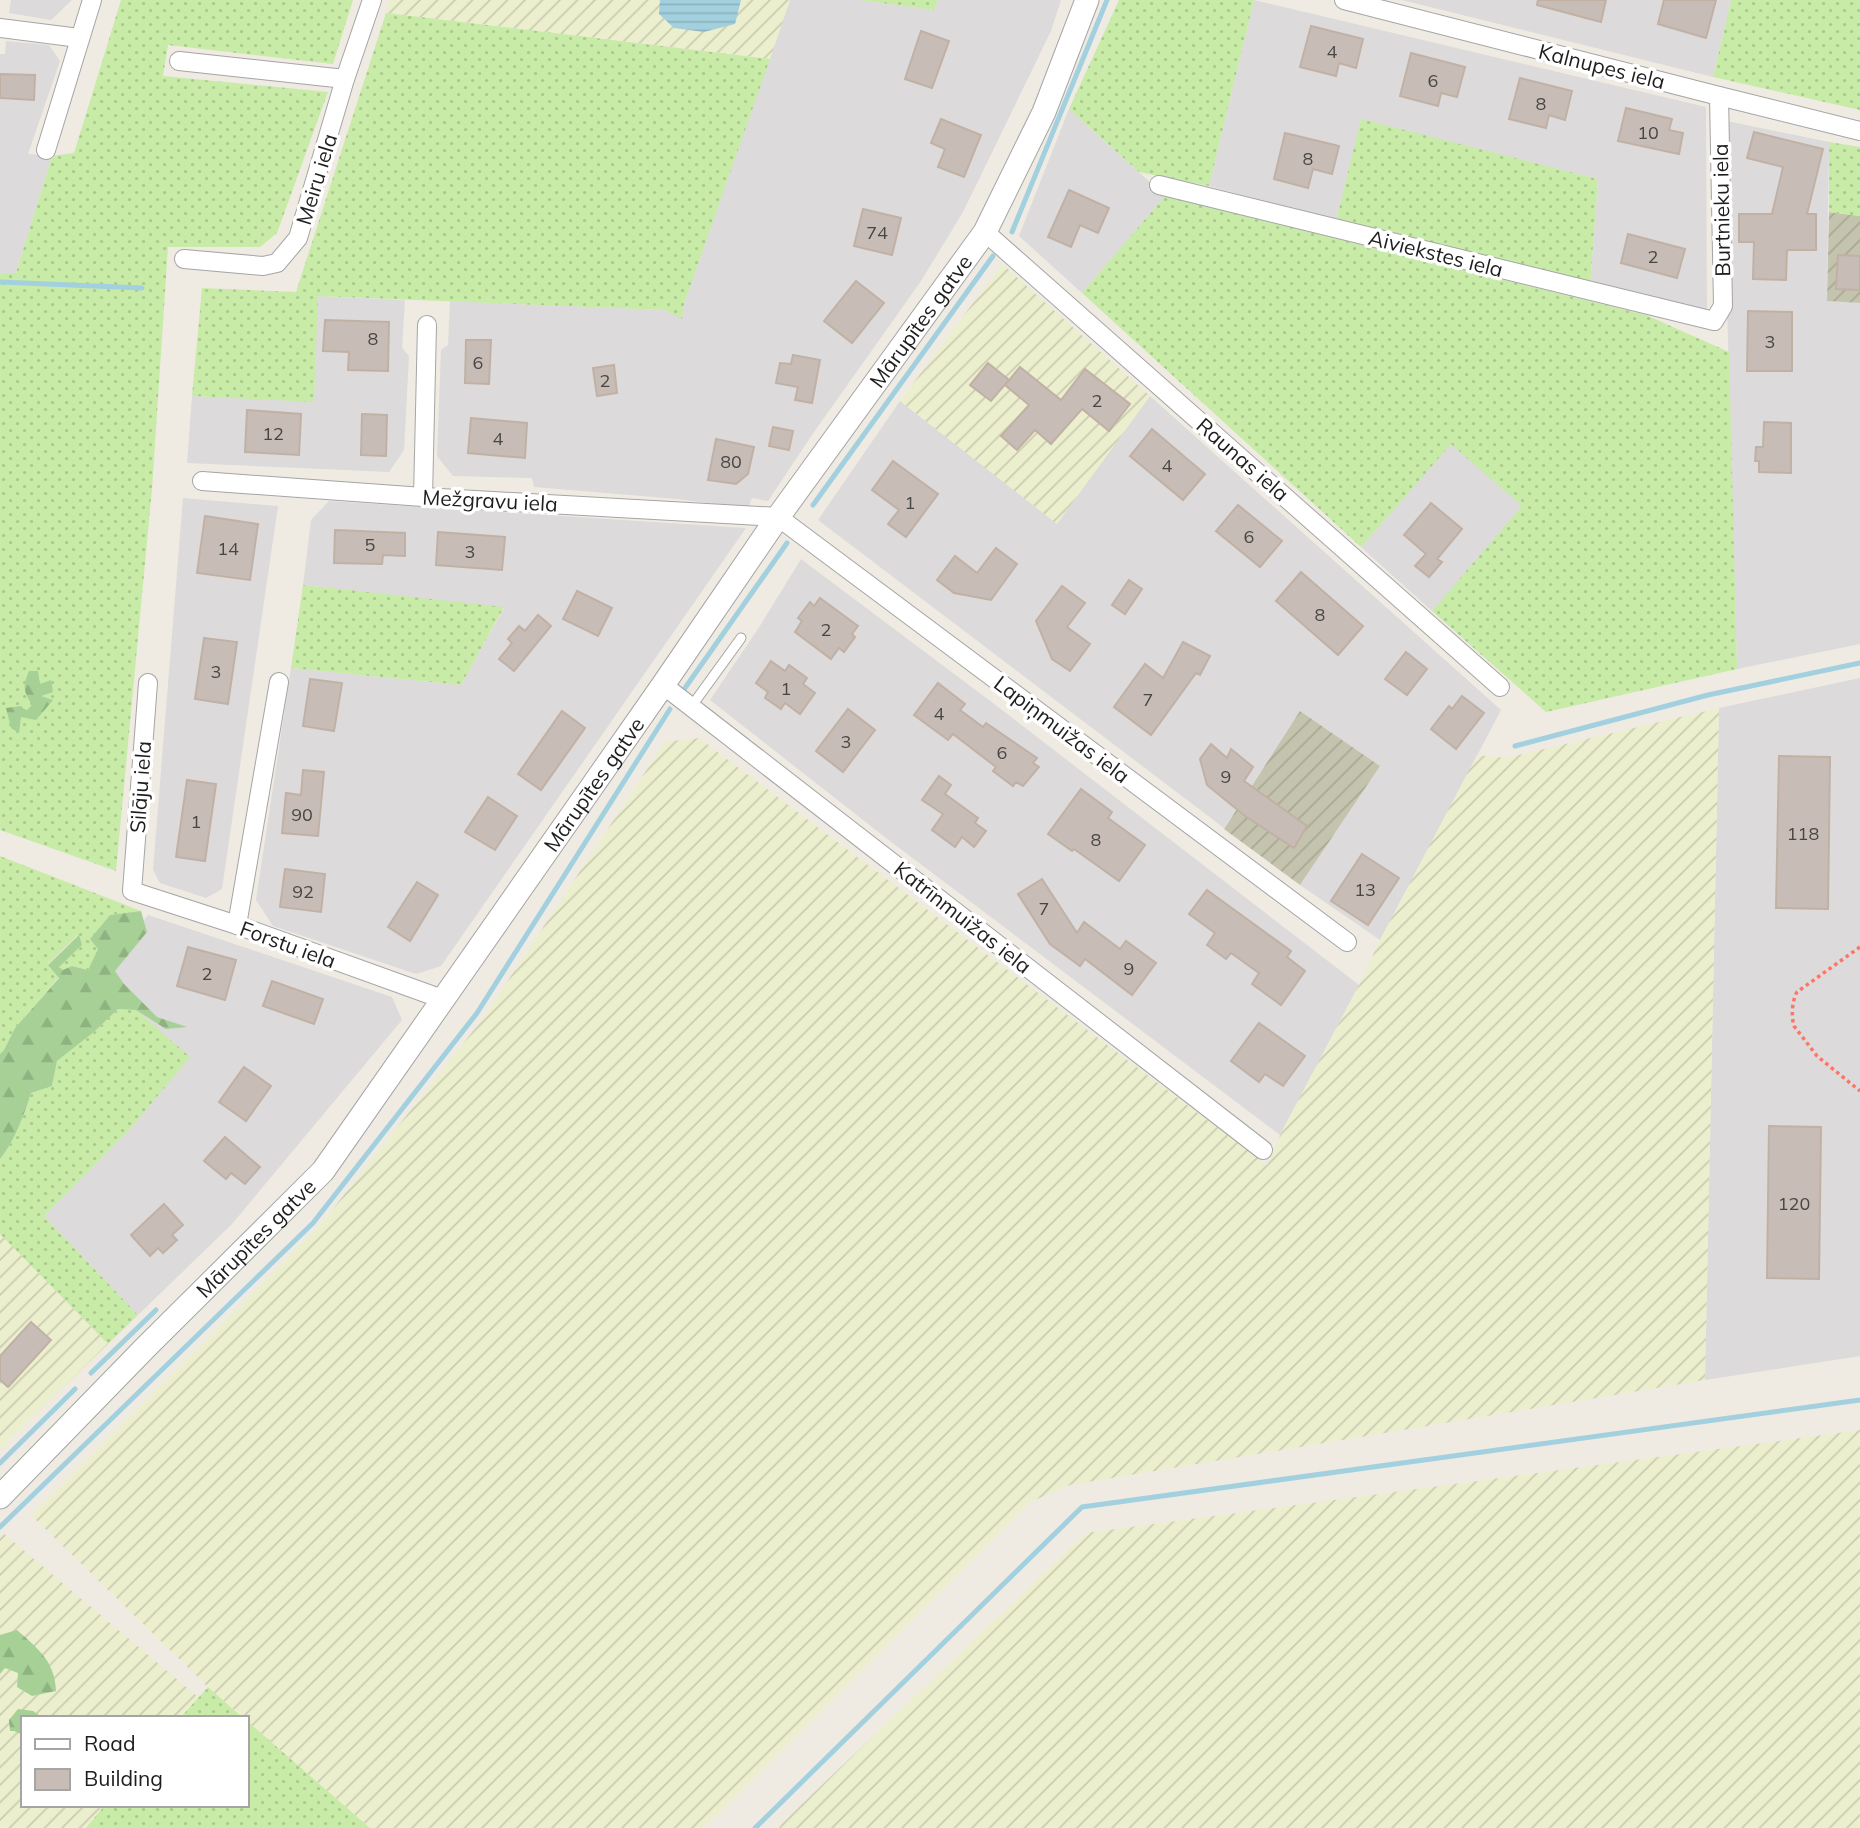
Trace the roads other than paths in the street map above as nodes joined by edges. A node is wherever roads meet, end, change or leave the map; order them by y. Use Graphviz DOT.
graph roads {
  1 [pos="92,0"];
  2 [pos="372,0"];
  3 [pos="1087,0"];
  4 [pos="1344,0"];
  5 [pos="0,28"];
  6 [pos="79,38"];
  7 [pos="179,61"];
  8 [pos="345,79"];
  9 [pos="1719,96"];
  10 [pos="1860,131"];
  11 [pos="46,150"];
  12 [pos="1159,185"];
  13 [pos="985,232"];
  14 [pos="184,259"];
  15 [pos="1714,321"];
  16 [pos="428,326"];
  17 [pos="202,481"];
  18 [pos="423,497"];
  19 [pos="778,517"];
  20 [pos="741,638"];
  21 [pos="279,682"];
  22 [pos="148,684"];
  23 [pos="663,685"];
  24 [pos="1500,687"];
  25 [pos="691,707"];
  26 [pos="132,891"];
  27 [pos="237,925"];
  28 [pos="1347,942"];
  29 [pos="444,1000"];
  30 [pos="1263,1150"];
  31 [pos="0,1497"];
  1 -- 6 [label="street"];
  2 -- 8 [label="street, Meiru iela"];
  3 -- 13 [label="street, Mārupītes gatve"];
  4 -- 9 [label="street, Kalnupes iela"];
  5 -- 6 [label="street"];
  6 -- 11 [label="street"];
  7 -- 8 [label="street"];
  8 -- 14 [label="street, Meiru iela"];
  9 -- 10 [label="street, Kalnupes iela"];
  9 -- 15 [label="street, Burtnieku iela"];
  12 -- 15 [label="street, Aiviekstes iela"];
  13 -- 19 [label="street, Mārupītes gatve"];
  13 -- 24 [label="street, Raunas iela"];
  16 -- 18 [label="street"];
  17 -- 18 [label="street, Mežgravu iela"];
  18 -- 19 [label="street, Mežgravu iela"];
  19 -- 23 [label="street, Mārupītes gatve"];
  19 -- 28 [label="street, Lapiņmuižas iela"];
  20 -- 25 [label="lane"];
  21 -- 27 [label="street"];
  22 -- 26 [label="street, Silāju iela"];
  23 -- 25 [label="street, Katrīnmuižas iela"];
  23 -- 29 [label="street, Mārupītes gatve"];
  25 -- 30 [label="street, Katrīnmuižas iela"];
  26 -- 27 [label="street, Forstu iela"];
  27 -- 29 [label="street, Forstu iela"];
  29 -- 31 [label="street, Mārupītes gatve"];
}
